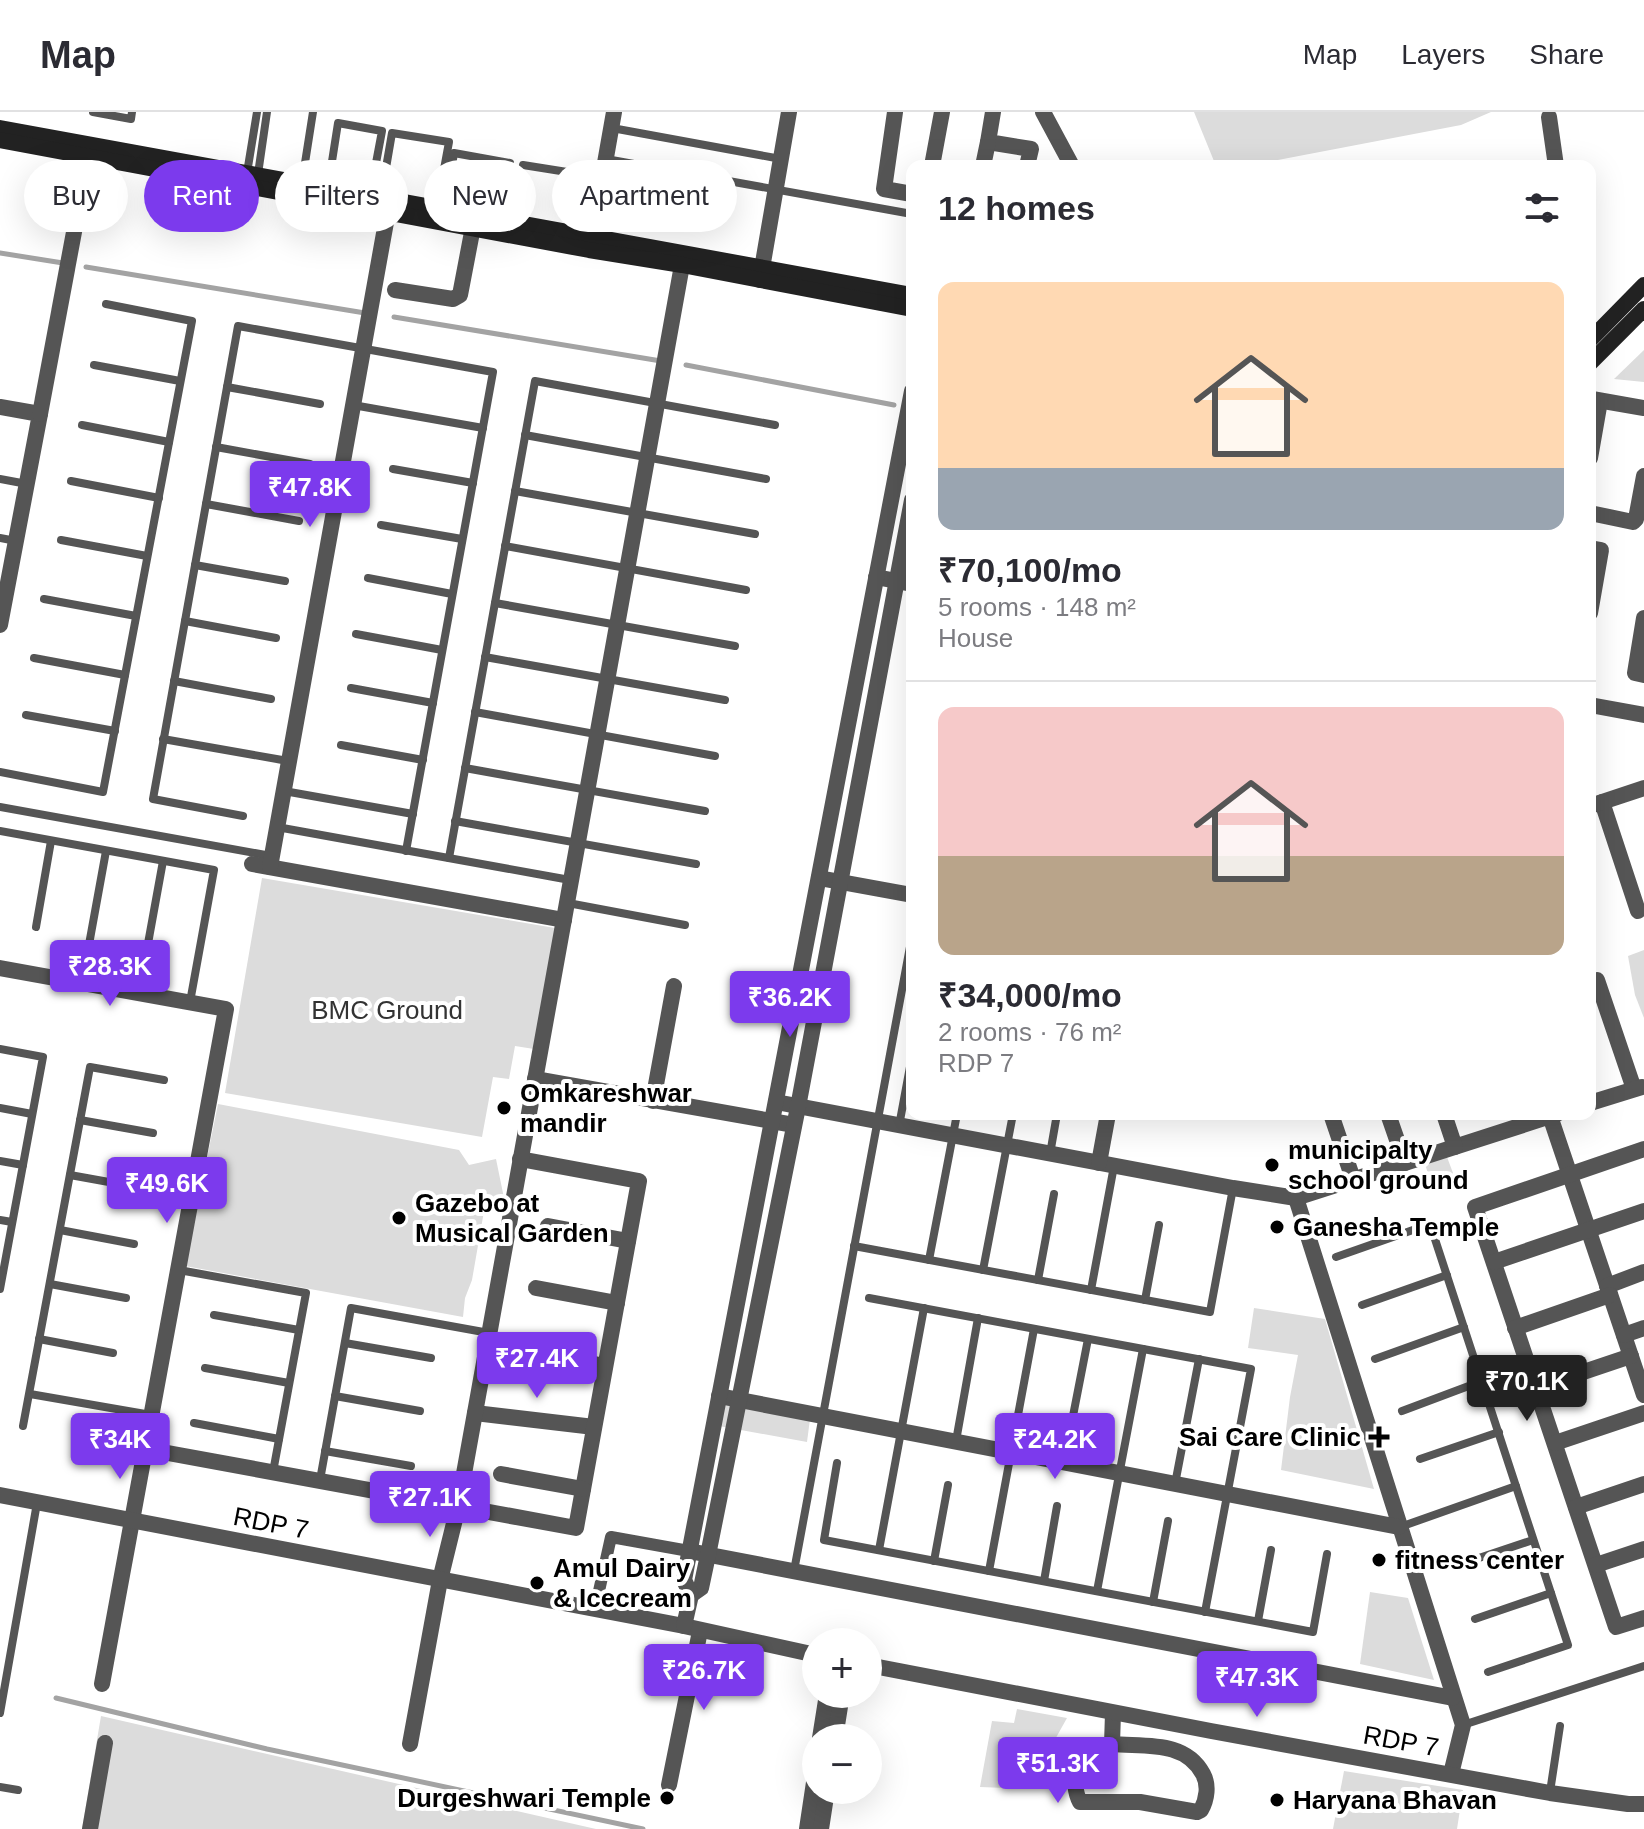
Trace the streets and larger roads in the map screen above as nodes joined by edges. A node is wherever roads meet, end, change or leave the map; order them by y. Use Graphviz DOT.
graph roads {
  1 [pos="789,112"];
  2 [pos="895,112"];
  3 [pos="942,112"];
  4 [pos="993,112"];
  5 [pos="1043,112"];
  6 [pos="1549,117"];
  7 [pos="612,120"];
  8 [pos="0,128"];
  9 [pos="0,140"];
  10 [pos="988,142"];
  11 [pos="88,157"];
  12 [pos="1062,158"];
  13 [pos="933,160"];
  14 [pos="984,160"];
  15 [pos="1028,160"];
  16 [pos="1555,160"];
  17 [pos="275,178"];
  18 [pos="275,184"];
  19 [pos="906,193"];
  20 [pos="408,204"];
  21 [pos="378,232"];
  22 [pos="472,232"];
  23 [pos="510,232"];
  24 [pos="591,243"];
  25 [pos="683,258"];
  26 [pos="761,274"];
  27 [pos="1644,285"];
  28 [pos="395,290"];
  29 [pos="906,294"];
  30 [pos="906,308"];
  31 [pos="1644,309"];
  32 [pos="1596,346"];
  33 [pos="1596,348"];
  34 [pos="1596,400"];
  35 [pos="0,407"];
  36 [pos="1644,408"];
  37 [pos="40,414"];
  38 [pos="906,422"];
  39 [pos="1644,476"];
  40 [pos="1596,514"];
  41 [pos="8,540"];
  42 [pos="1596,549"];
  43 [pos="906,562"];
  44 [pos="876,577"];
  45 [pos="1596,577"];
  46 [pos="904,583"];
  47 [pos="2,602"];
  48 [pos="1644,618"];
  49 [pos="0,625"];
  50 [pos="1644,675"];
  51 [pos="1596,706"];
  52 [pos="1644,715"];
  53 [pos="1644,788"];
  54 [pos="1596,804"];
  55 [pos="270,862"];
  56 [pos="252,864"];
  57 [pos="819,878"];
  58 [pos="840,881"];
  59 [pos="906,894"];
  60 [pos="1638,911"];
  61 [pos="565,912"];
  62 [pos="0,968"];
  63 [pos="1597,980"];
  64 [pos="674,986"];
  65 [pos="535,1079"];
  66 [pos="1639,1088"];
  67 [pos="653,1101"];
  68 [pos="1596,1101"];
  69 [pos="776,1102"];
  70 [pos="798,1107"];
  71 [pos="1108,1120"];
  72 [pos="1333,1120"];
  73 [pos="1390,1120"];
  74 [pos="1446,1120"];
  75 [pos="1555,1120"];
  76 [pos="1511,1121"];
  77 [pos="772,1122"];
  78 [pos="794,1125"];
  79 [pos="1455,1147"];
  80 [pos="1644,1149"];
  81 [pos="520,1159"];
  82 [pos="1405,1163"];
  83 [pos="1106,1164"];
  84 [pos="1570,1174"];
  85 [pos="1353,1179"];
  86 [pos="1296,1198"];
  87 [pos="1644,1211"];
  88 [pos="548,1226"];
  89 [pos="1588,1230"];
  90 [pos="628,1241"];
  91 [pos="1494,1262"];
  92 [pos="1644,1272"];
  93 [pos="536,1288"];
  94 [pos="1609,1290"];
  95 [pos="617,1303"];
  96 [pos="1515,1328"];
  97 [pos="1644,1328"];
  98 [pos="1624,1335"];
  99 [pos="526,1351"];
  100 [pos="1631,1356"];
  101 [pos="605,1366"];
  102 [pos="1536,1388"];
  103 [pos="1644,1395"];
  104 [pos="719,1396"];
  105 [pos="738,1400"];
  106 [pos="475,1413"];
  107 [pos="1644,1413"];
  108 [pos="594,1427"];
  109 [pos="1555,1443"];
  110 [pos="146,1449"];
  111 [pos="501,1474"];
  112 [pos="1644,1484"];
  113 [pos="583,1489"];
  114 [pos="0,1495"];
  115 [pos="458,1507"];
  116 [pos="1576,1507"];
  117 [pos="133,1520"];
  118 [pos="1399,1527"];
  119 [pos="1644,1549"];
  120 [pos="689,1551"];
  121 [pos="708,1555"];
  122 [pos="1596,1565"];
  123 [pos="440,1580"];
  124 [pos="691,1595"];
  125 [pos="595,1609"];
  126 [pos="1644,1618"];
  127 [pos="692,1629"];
  128 [pos="802,1652"];
  129 [pos="882,1668"];
  130 [pos="102,1684"];
  131 [pos="1453,1698"];
  132 [pos="1113,1713"];
  133 [pos="1179,1725"];
  134 [pos="105,1743"];
  135 [pos="410,1744"];
  136 [pos="1112,1744"];
  137 [pos="1175,1749"];
  138 [pos="1451,1774"];
  139 [pos="669,1785"];
  140 [pos="815,1804"];
  141 [pos="822,1804"];
  142 [pos="1644,1804"];
  143 [pos="814,1825"];
  144 [pos="90,1829"];
  1 -- 26 [label="street"];
  2 -- 19 [label="street"];
  3 -- 13 [label="street"];
  4 -- 10 [label="street"];
  5 -- 12 [label="street"];
  6 -- 16 [label="street"];
  7 -- 24 [label="street"];
  8 -- 17 [label="main road"];
  9 -- 11 [label="main road"];
  10 -- 14 [label="street"];
  10 -- 15 [label="street"];
  11 -- 18 [label="main road"];
  11 -- 37 [label="street"];
  20 -- 24 [label="main road"];
  21 -- 55 [label="street"];
  22 -- 28 [label="street"];
  23 -- 24 [label="main road"];
  24 -- 25 [label="main road"];
  25 -- 26 [label="main road"];
  25 -- 61 [label="street"];
  26 -- 29 [label="main road"];
  26 -- 30 [label="main road"];
  27 -- 32 [label="main road"];
  31 -- 33 [label="main road"];
  34 -- 36 [label="street"];
  35 -- 37 [label="street"];
  37 -- 41 [label="street"];
  38 -- 44 [label="street"];
  39 -- 40 [label="street"];
  41 -- 47 [label="street"];
  42 -- 45 [label="street"];
  43 -- 46 [label="street"];
  44 -- 46 [label="street"];
  44 -- 57 [label="street"];
  46 -- 58 [label="street"];
  47 -- 49 [label="street"];
  48 -- 50 [label="street"];
  51 -- 52 [label="street"];
  53 -- 54 [label="street"];
  54 -- 60 [label="street"];
  55 -- 56 [label="street"];
  55 -- 61 [label="street"];
  57 -- 58 [label="street"];
  57 -- 69 [label="street"];
  58 -- 59 [label="street"];
  58 -- 70 [label="street"];
  61 -- 65 [label="street"];
  62 -- 110 [label="street"];
  63 -- 66 [label="street"];
  64 -- 67 [label="street"];
  65 -- 67 [label="street"];
  65 -- 81 [label="street"];
  66 -- 68 [label="street"];
  67 -- 77 [label="street"];
  69 -- 70 [label="street"];
  69 -- 77 [label="street"];
  70 -- 78 [label="street"];
  70 -- 83 [label="street"];
  71 -- 83 [label="street"];
  72 -- 85 [label="street"];
  73 -- 82 [label="street"];
  74 -- 79 [label="street"];
  75 -- 84 [label="street"];
  76 -- 79 [label="street"];
  77 -- 78 [label="street"];
  77 -- 104 [label="street"];
  78 -- 105 [label="street"];
  79 -- 82 [label="street"];
  80 -- 84 [label="street"];
  81 -- 90 [label="street"];
  81 -- 106 [label="street"];
  82 -- 85 [label="street"];
  83 -- 86 [label="street"];
  84 -- 89 [label="street"];
  84 -- 91 [label="street"];
  85 -- 86 [label="street"];
  86 -- 118 [label="street"];
  87 -- 89 [label="street"];
  88 -- 90 [label="street"];
  89 -- 91 [label="street"];
  89 -- 94 [label="street"];
  90 -- 95 [label="street"];
  91 -- 96 [label="street"];
  92 -- 94 [label="street"];
  93 -- 95 [label="street"];
  94 -- 96 [label="street"];
  94 -- 98 [label="street"];
  95 -- 101 [label="street"];
  96 -- 102 [label="street"];
  97 -- 98 [label="street"];
  98 -- 100 [label="street"];
  99 -- 101 [label="street"];
  100 -- 102 [label="street"];
  100 -- 103 [label="street"];
  101 -- 108 [label="street"];
  102 -- 109 [label="street"];
  104 -- 105 [label="street"];
  104 -- 120 [label="street"];
  105 -- 118 [label="street"];
  105 -- 121 [label="street"];
  106 -- 108 [label="street"];
  106 -- 115 [label="street"];
  107 -- 109 [label="street"];
  108 -- 113 [label="street"];
  109 -- 116 [label="street"];
  110 -- 115 [label="street"];
  110 -- 117 [label="street"];
  111 -- 113 [label="street"];
  112 -- 116 [label="street"];
  113 -- 115 [label="street"];
  114 -- 117 [label="street, RDP 7"];
  115 -- 123 [label="street"];
  116 -- 122 [label="street"];
  117 -- 123 [label="street, RDP 7"];
  117 -- 130 [label="street"];
  118 -- 131 [label="street"];
  119 -- 122 [label="street"];
  120 -- 121 [label="street"];
  120 -- 124 [label="street"];
  120 -- 125 [label="street"];
  121 -- 124 [label="street"];
  121 -- 131 [label="street"];
  122 -- 126 [label="street"];
  123 -- 125 [label="street, RDP 7"];
  123 -- 135 [label="street"];
  124 -- 127 [label="street"];
  125 -- 127 [label="street, RDP 7"];
  127 -- 128 [label="street, RDP 7"];
  127 -- 139 [label="street"];
  129 -- 132 [label="street, RDP 7"];
  131 -- 138 [label="street"];
  132 -- 133 [label="street, RDP 7"];
  132 -- 136 [label="street"];
  133 -- 137 [label="street"];
  133 -- 138 [label="street, RDP 7"];
  134 -- 144 [label="street"];
  136 -- 137 [label="street"];
  136 -- 137 [label="street"];
  138 -- 142 [label="street, RDP 7"];
  140 -- 143 [label="street"];
  141 -- 143 [label="street"];
}
